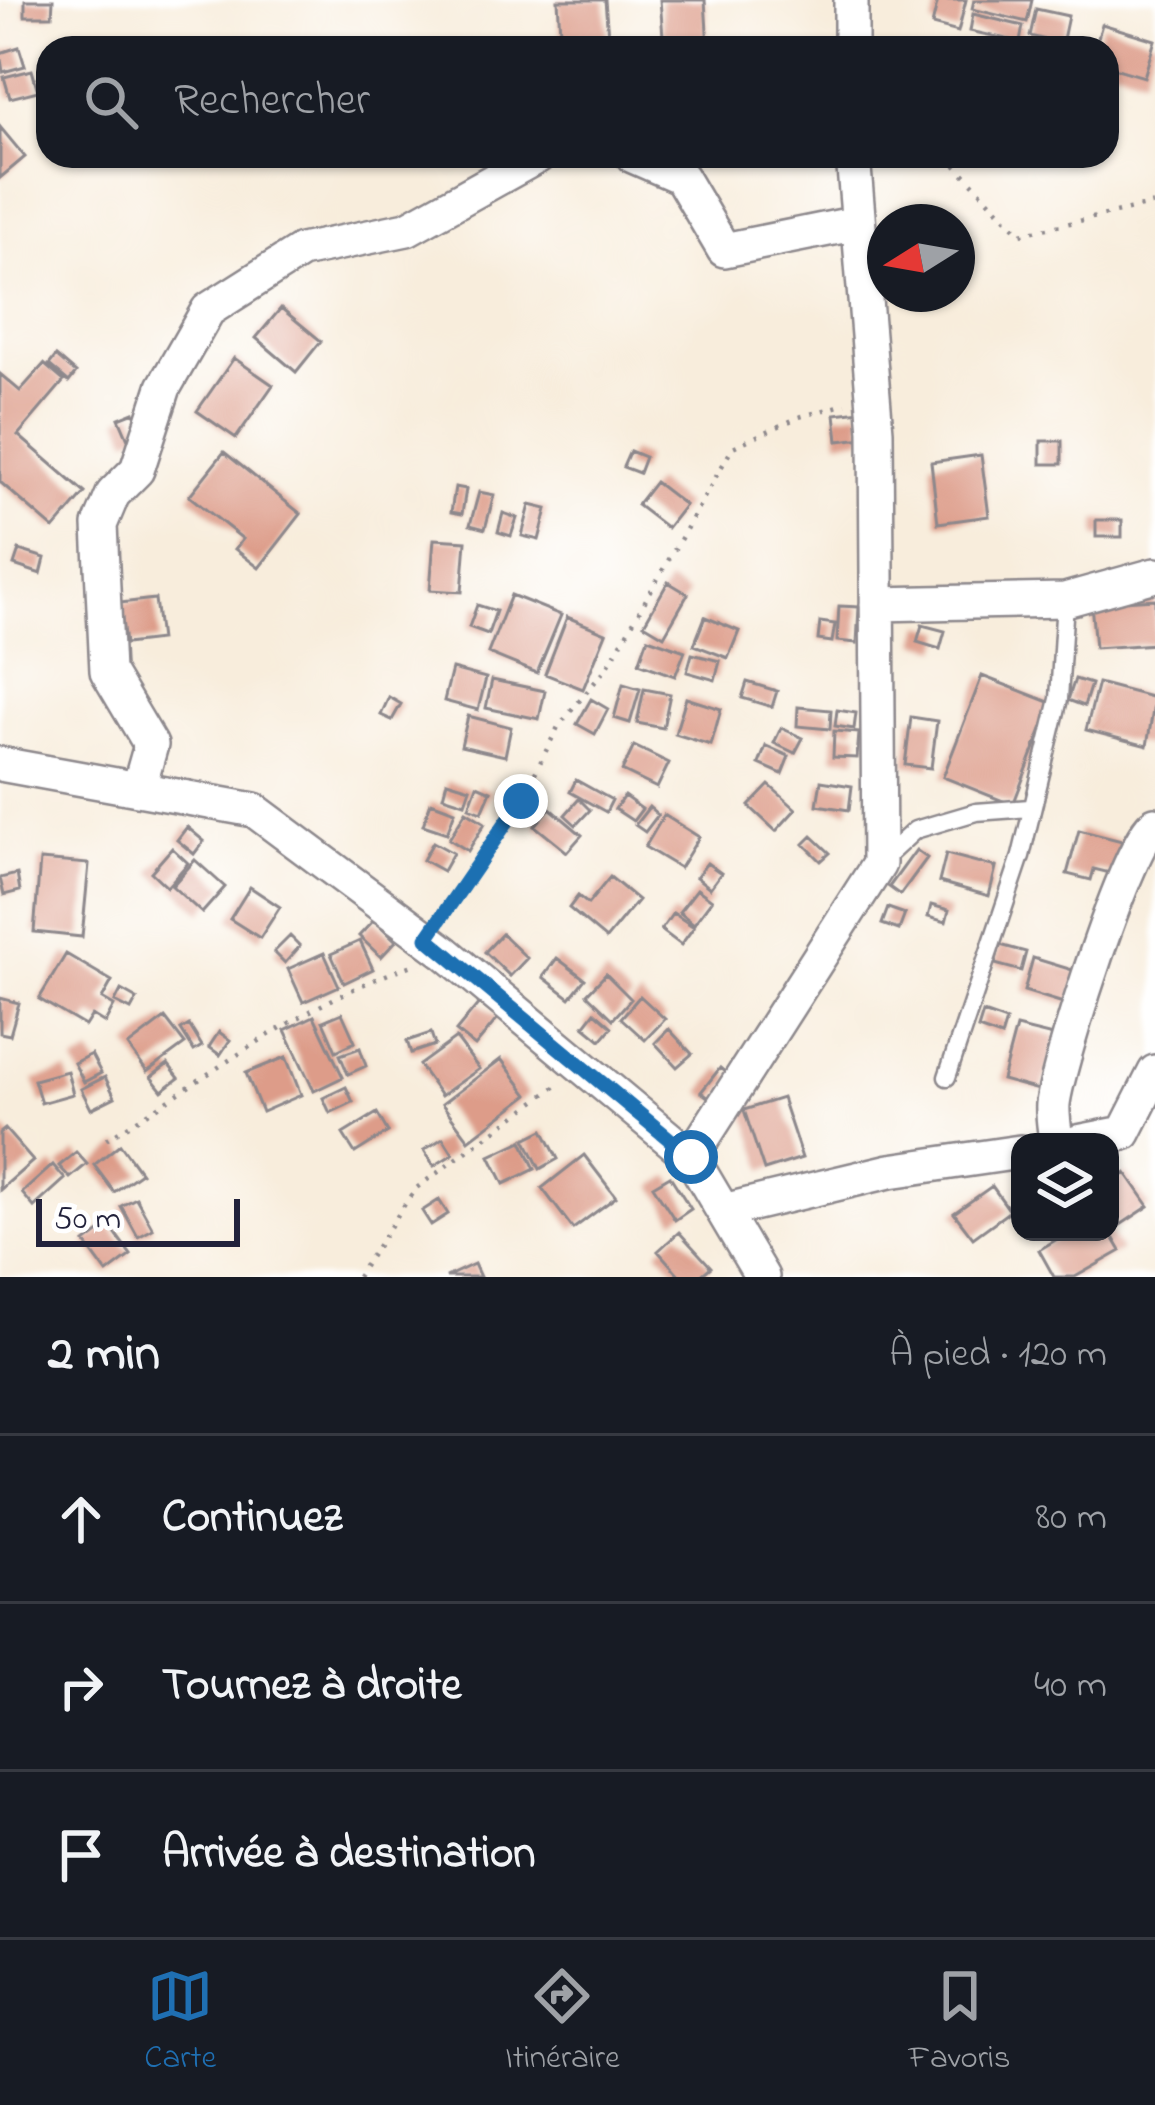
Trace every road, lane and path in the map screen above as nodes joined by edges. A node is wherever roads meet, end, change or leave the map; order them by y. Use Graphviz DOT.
graph roads {
  1 [pos="850,0"];
  2 [pos="851,36"];
  3 [pos="516,168"];
  4 [pos="660,168"];
  5 [pos="854,168"];
  6 [pos="959,168"];
  7 [pos="1155,204"];
  8 [pos="857,224"];
  9 [pos="874,398"];
  10 [pos="1155,574"];
  11 [pos="1066,600"];
  12 [pos="877,604"];
  13 [pos="0,764"];
  14 [pos="139,787"];
  15 [pos="1030,808"];
  16 [pos="1155,824"];
  17 [pos="879,864"];
  18 [pos="436,946"];
  19 [pos="584,1067"];
  20 [pos="1155,1072"];
  21 [pos="947,1077"];
  22 [pos="1055,1133"];
  23 [pos="1119,1134"];
  24 [pos="106,1139"];
  25 [pos="1011,1152"];
  26 [pos="691,1157"];
  27 [pos="723,1211"];
  28 [pos="357,1277"];
  29 [pos="762,1277"];
  1 -- 2 [label="street"];
  3 -- 14 [label="street"];
  4 -- 8 [label="street"];
  5 -- 8 [label="street"];
  6 -- 7 [label="path"];
  8 -- 9 [label="street"];
  9 -- 12 [label="street"];
  9 -- 18 [label="path"];
  10 -- 11 [label="street"];
  11 -- 12 [label="street"];
  11 -- 15 [label="lane"];
  12 -- 17 [label="street"];
  13 -- 14 [label="street"];
  14 -- 18 [label="street"];
  15 -- 17 [label="lane"];
  15 -- 21 [label="lane"];
  16 -- 22 [label="street"];
  17 -- 26 [label="street"];
  18 -- 19 [label="street"];
  18 -- 24 [label="path"];
  19 -- 26 [label="street"];
  19 -- 28 [label="path"];
  20 -- 23 [label="street"];
  25 -- 27 [label="street"];
  26 -- 27 [label="street"];
  27 -- 29 [label="street"];
}
